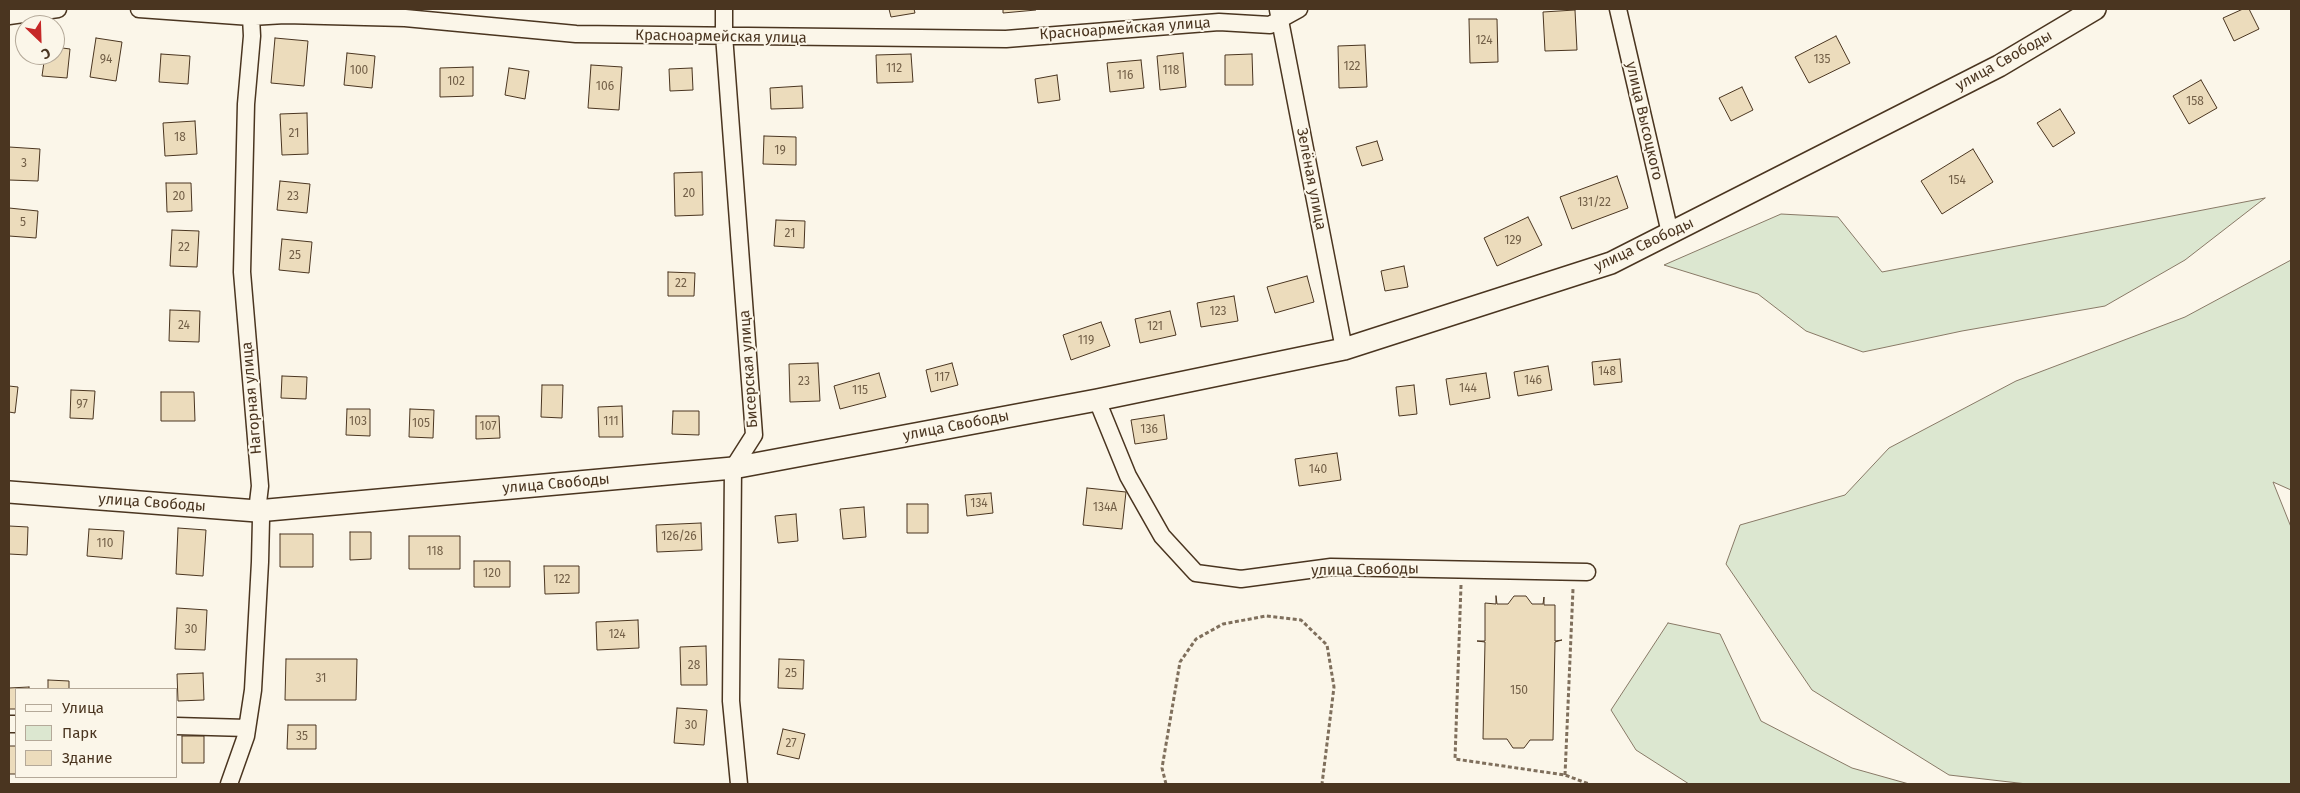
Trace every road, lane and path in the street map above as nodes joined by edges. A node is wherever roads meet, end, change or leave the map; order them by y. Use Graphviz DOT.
graph roads {
  1 [pos="58,9"];
  2 [pos="139,9"];
  3 [pos="724,9"];
  4 [pos="1299,9"];
  5 [pos="1618,9"];
  6 [pos="2095,9"];
  7 [pos="249,13"];
  8 [pos="1279,14"];
  9 [pos="9,16"];
  10 [pos="724,35"];
  11 [pos="1670,233"];
  12 [pos="1344,349"];
  13 [pos="1097,400"];
  14 [pos="733,468"];
  15 [pos="9,492"];
  16 [pos="257,510"];
  17 [pos="1461,570"];
  18 [pos="1580,572"];
  19 [pos="178,726"];
  20 [pos="247,728"];
  21 [pos="1565,775"];
  22 [pos="229,784"];
  23 [pos="739,784"];
  24 [pos="1166,784"];
  25 [pos="1322,784"];
  26 [pos="1589,784"];
  1 -- 9 [label="street"];
  2 -- 7 [label="street, Красноармейская улица"];
  3 -- 10 [label="street, Бисерская улица"];
  4 -- 8 [label="street, Красноармейская улица"];
  5 -- 11 [label="street, улица Высоцкого"];
  6 -- 11 [label="street, улица Свободы"];
  7 -- 10 [label="street, Красноармейская улица"];
  7 -- 16 [label="street, Нагорная улица"];
  8 -- 10 [label="street, Красноармейская улица"];
  8 -- 12 [label="street, Зелёная улица"];
  10 -- 14 [label="street, Бисерская улица"];
  11 -- 12 [label="street, улица Свободы"];
  12 -- 13 [label="street, улица Свободы"];
  13 -- 14 [label="street, улица Свободы"];
  13 -- 17 [label="street, улица Свободы"];
  14 -- 16 [label="street, улица Свободы"];
  14 -- 23 [label="street"];
  15 -- 16 [label="street, улица Свободы"];
  16 -- 20 [label="street, Нагорная улица"];
  17 -- 18 [label="street, улица Свободы"];
  17 -- 21 [label="path"];
  18 -- 21 [label="path"];
  19 -- 20 [label="street"];
  20 -- 22 [label="street, Нагорная улица"];
  21 -- 26 [label="path"];
  24 -- 25 [label="path"];
}
